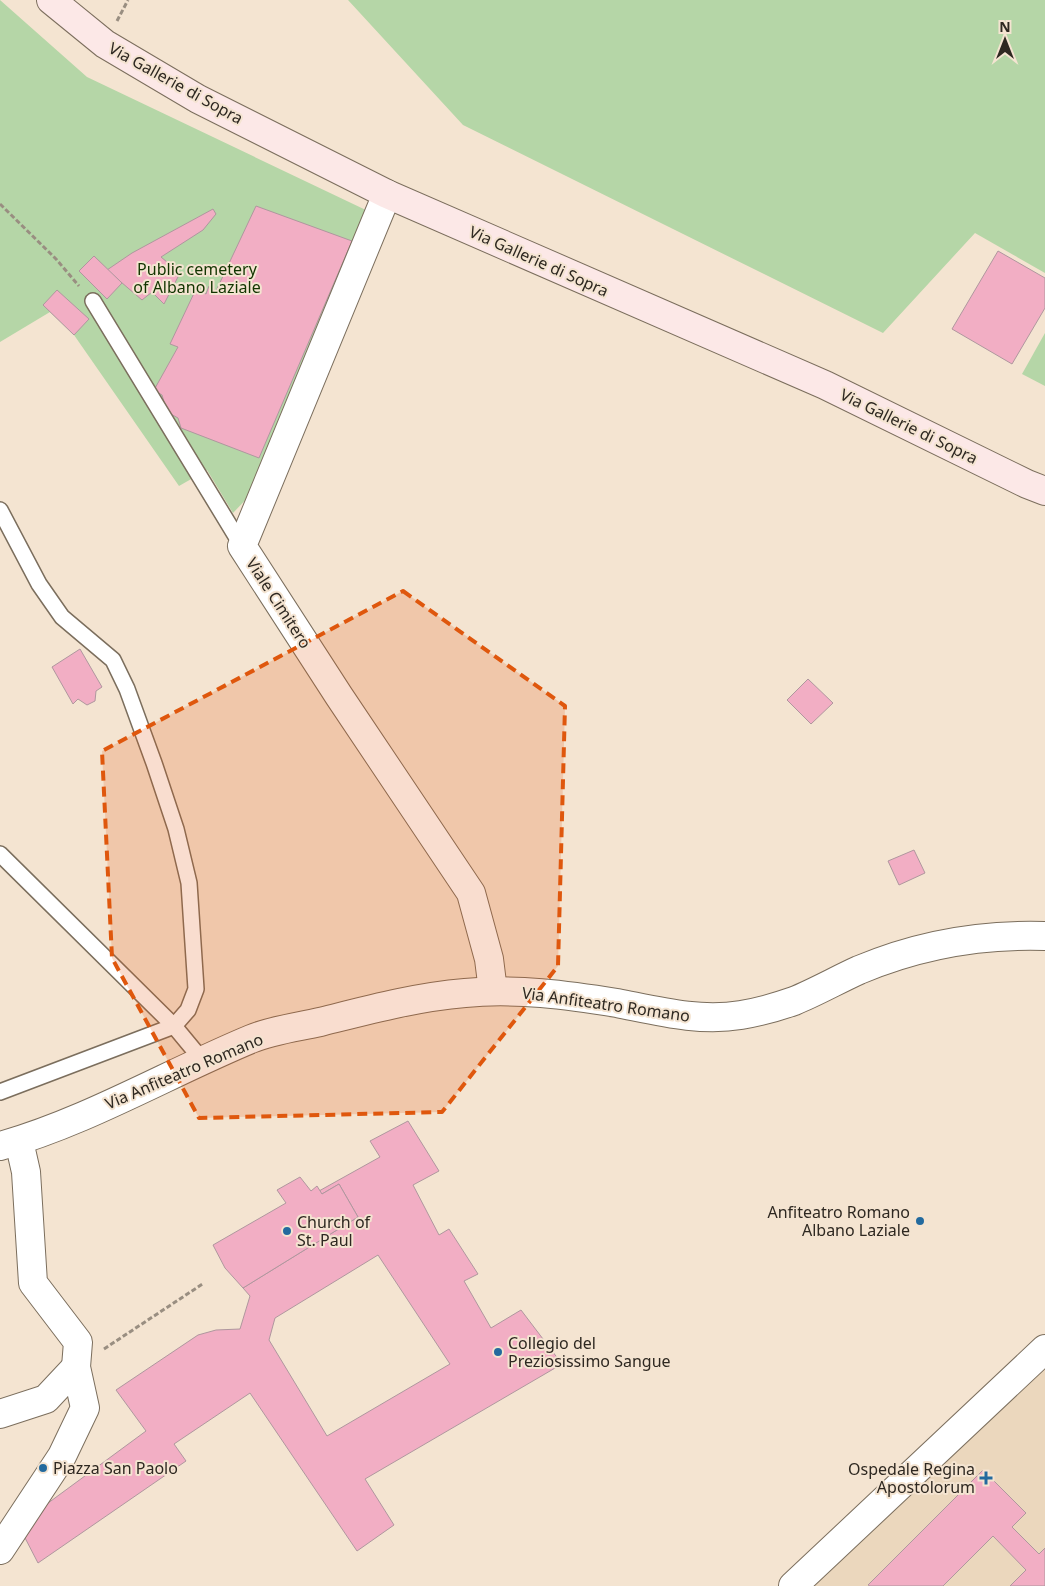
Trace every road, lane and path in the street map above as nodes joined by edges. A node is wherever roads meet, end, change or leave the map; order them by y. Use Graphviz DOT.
graph roads {
  1 [pos="51,0"];
  2 [pos="387,194"];
  3 [pos="0,204"];
  4 [pos="93,301"];
  5 [pos="1045,491"];
  6 [pos="0,510"];
  7 [pos="242,546"];
  8 [pos="0,854"];
  9 [pos="1045,936"];
  10 [pos="493,991"];
  11 [pos="174,1026"];
  12 [pos="202,1061"];
  13 [pos="0,1092"];
  14 [pos="10,1143"];
  15 [pos="204,1283"];
  16 [pos="1045,1349"];
  17 [pos="76,1368"];
  18 [pos="0,1414"];
  19 [pos="0,1548"];
  20 [pos="793,1586"];
  1 -- 2 [label="street, Via Gallerie di Sopra"];
  2 -- 5 [label="street, Via Gallerie di Sopra"];
  2 -- 7 [label="street, Viale Cimitero"];
  3 -- 4 [label="path"];
  4 -- 7 [label="lane"];
  6 -- 11 [label="lane"];
  7 -- 10 [label="street, Viale Cimitero"];
  8 -- 11 [label="lane"];
  9 -- 10 [label="street, Via Anfiteatro Romano"];
  10 -- 12 [label="street, Via Anfiteatro Romano"];
  11 -- 12 [label="lane"];
  11 -- 13 [label="lane"];
  12 -- 14 [label="street, Via Anfiteatro Romano"];
  14 -- 17 [label="street"];
  15 -- 17 [label="path"];
  16 -- 20 [label="street"];
  17 -- 18 [label="street"];
  17 -- 19 [label="street"];
}
